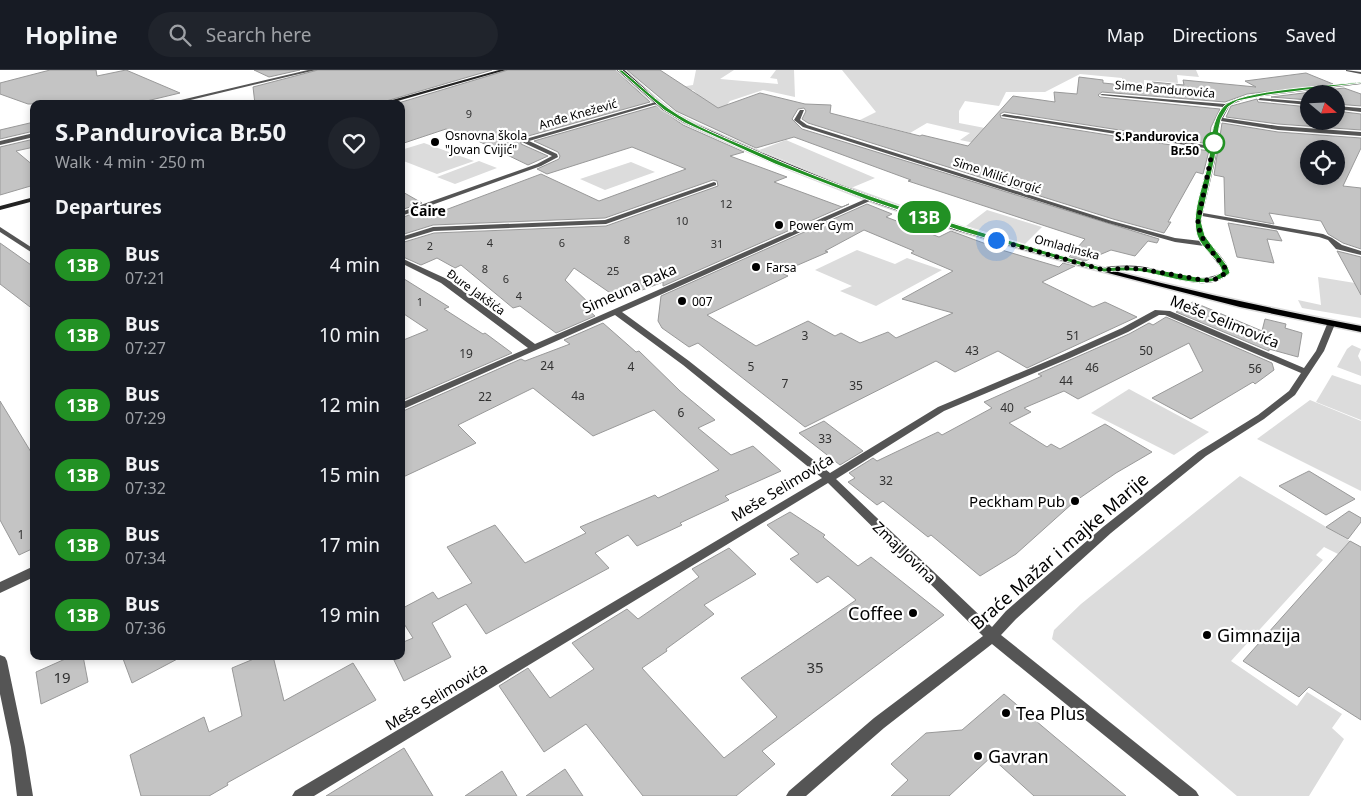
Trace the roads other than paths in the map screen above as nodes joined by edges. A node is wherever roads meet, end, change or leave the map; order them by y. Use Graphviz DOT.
graph roads {
  1 [pos="314,70"];
  2 [pos="504,70"];
  3 [pos="620,70"];
  4 [pos="1348,70"];
  5 [pos="1361,73"];
  6 [pos="1361,83"];
  7 [pos="1102,95"];
  8 [pos="1247,97"];
  9 [pos="183,100"];
  10 [pos="395,100"];
  11 [pos="658,103"];
  12 [pos="1300,103"];
  13 [pos="1226,106"];
  14 [pos="1345,108"];
  15 [pos="1361,110"];
  16 [pos="802,111"];
  17 [pos="1004,116"];
  18 [pos="1218,119"];
  19 [pos="1361,134"];
  20 [pos="30,138"];
  21 [pos="0,143"];
  22 [pos="1213,148"];
  23 [pos="714,184"];
  24 [pos="870,199"];
  25 [pos="30,200"];
  26 [pos="0,208"];
  27 [pos="405,213"];
  28 [pos="1200,214"];
  29 [pos="0,229"];
  30 [pos="405,238"];
  31 [pos="1206,244"];
  32 [pos="30,249"];
  33 [pos="1361,253"];
  34 [pos="405,262"];
  35 [pos="1104,270"];
  36 [pos="616,312"];
  37 [pos="1331,324"];
  38 [pos="1361,329"];
  39 [pos="534,348"];
  40 [pos="1305,371"];
  41 [pos="405,405"];
  42 [pos="829,478"];
  43 [pos="30,574"];
  44 [pos="0,588"];
  45 [pos="992,636"];
  46 [pos="0,662"];
  47 [pos="25,796"];
  48 [pos="300,796"];
  49 [pos="794,796"];
  50 [pos="1191,796"];
  1 -- 9 [label="street"];
  2 -- 10 [label="street"];
  3 -- 11 [label="main road, Omladinska"];
  4 -- 5 [label="street"];
  6 -- 8 [label="street, Sime Pandurovića"];
  7 -- 13 [label="street, Sime Pandurovića"];
  8 -- 12 [label="street"];
  8 -- 13 [label="street, Sime Pandurovića"];
  11 -- 24 [label="main road, Omladinska"];
  11 -- 27 [label="street, Anđe Knežević"];
  13 -- 18 [label="street, Sime Pandurovića"];
  14 -- 15 [label="street"];
  16 -- 31 [label="street, Sime Milić Jorgić"];
  17 -- 22 [label="street"];
  18 -- 19 [label="street"];
  18 -- 22 [label="street, Sime Pandurovića"];
  20 -- 21 [label="street"];
  22 -- 28 [label="street, Sime Pandurovića"];
  23 -- 30 [label="lane"];
  24 -- 35 [label="main road, Omladinska"];
  24 -- 36 [label="street, Simeuna Đaka"];
  25 -- 26 [label="street"];
  28 -- 31 [label="street, Sime Pandurovića"];
  28 -- 33 [label="street"];
  29 -- 32 [label="street"];
  31 -- 35 [label="street, Sime Pandurovića"];
  34 -- 39 [label="street, Đure Jakšića"];
  35 -- 37 [label="main road, Omladinska"];
  36 -- 39 [label="street, Simeuna Đaka"];
  36 -- 42 [label="street, Zmaj Jovina"];
  37 -- 38 [label="main road, Omladinska"];
  37 -- 40 [label="street, Braće Mažar i majke Marije"];
  39 -- 41 [label="street, Simeuna Đaka"];
  40 -- 42 [label="street, Meše Selimovića"];
  40 -- 45 [label="street, Braće Mažar i majke Marije"];
  42 -- 45 [label="street, Zmaj Jovina"];
  42 -- 48 [label="street, Meše Selimovića"];
  43 -- 44 [label="street"];
  45 -- 49 [label="street, Braće Mažar i majke Marije"];
  45 -- 50 [label="street, Zmaj Jovina"];
  46 -- 47 [label="street"];
}
